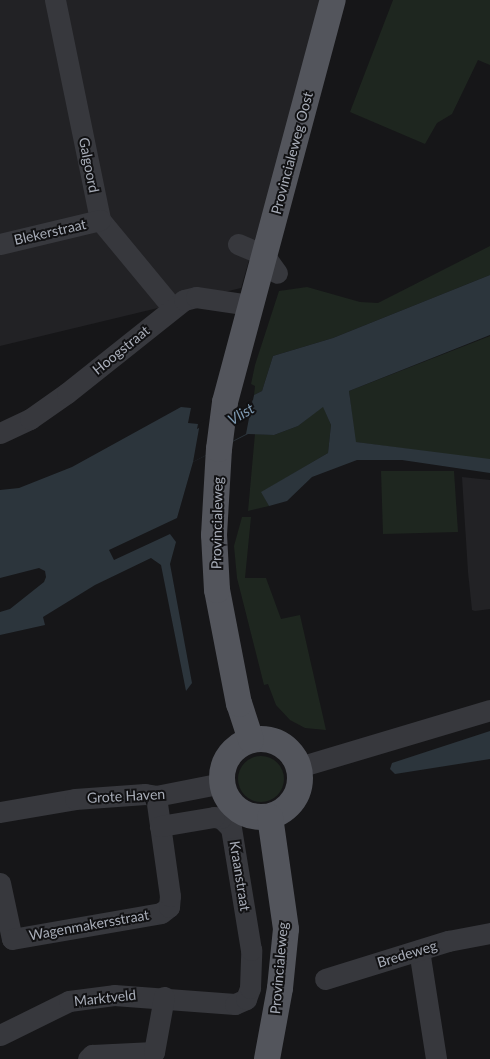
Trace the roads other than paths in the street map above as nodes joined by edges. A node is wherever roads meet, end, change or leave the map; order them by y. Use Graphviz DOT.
graph roads {
  1 [pos="55,0"];
  2 [pos="333,0"];
  3 [pos="100,220"];
  4 [pos="0,244"];
  5 [pos="238,244"];
  6 [pos="270,264"];
  7 [pos="250,306"];
  8 [pos="172,307"];
  9 [pos="0,433"];
  10 [pos="490,710"];
  11 [pos="251,740"];
  12 [pos="299,767"];
  13 [pos="222,783"];
  14 [pos="156,796"];
  15 [pos="0,812"];
  16 [pos="270,817"];
  17 [pos="160,826"];
  18 [pos="0,883"];
  19 [pos="490,933"];
  20 [pos="419,950"];
  21 [pos="325,979"];
  22 [pos="164,997"];
  23 [pos="246,999"];
  24 [pos="0,1035"];
  25 [pos="88,1059"];
  26 [pos="267,1059"];
  27 [pos="436,1059"];
  1 -- 3 [label="street, Galgoord"];
  2 -- 6 [label="main road, Provincialeweg Oost"];
  3 -- 4 [label="street, Blekerstraat"];
  3 -- 8 [label="street, Galgoord"];
  5 -- 6 [label="street"];
  6 -- 7 [label="main road, Provincialeweg Oost"];
  7 -- 8 [label="street, Hoogstraat"];
  7 -- 11 [label="main road, Provincialeweg"];
  8 -- 9 [label="street, Hoogstraat"];
  10 -- 12 [label="street"];
  11 -- 12 [label="main road"];
  11 -- 13 [label="main road"];
  12 -- 16 [label="main road"];
  13 -- 14 [label="street, Grote Haven"];
  13 -- 16 [label="main road"];
  14 -- 15 [label="street, Grote Haven"];
  14 -- 17 [label="street, Wagenmakersstraat"];
  16 -- 26 [label="main road, Provincialeweg"];
  17 -- 18 [label="street, Wagenmakersstraat"];
  17 -- 23 [label="street, Kraanstraat"];
  19 -- 20 [label="street, Bredeweg"];
  20 -- 21 [label="street, Bredeweg"];
  20 -- 27 [label="street"];
  22 -- 23 [label="street, Marktveld"];
  22 -- 24 [label="street, Marktveld"];
  22 -- 25 [label="street"];
}
